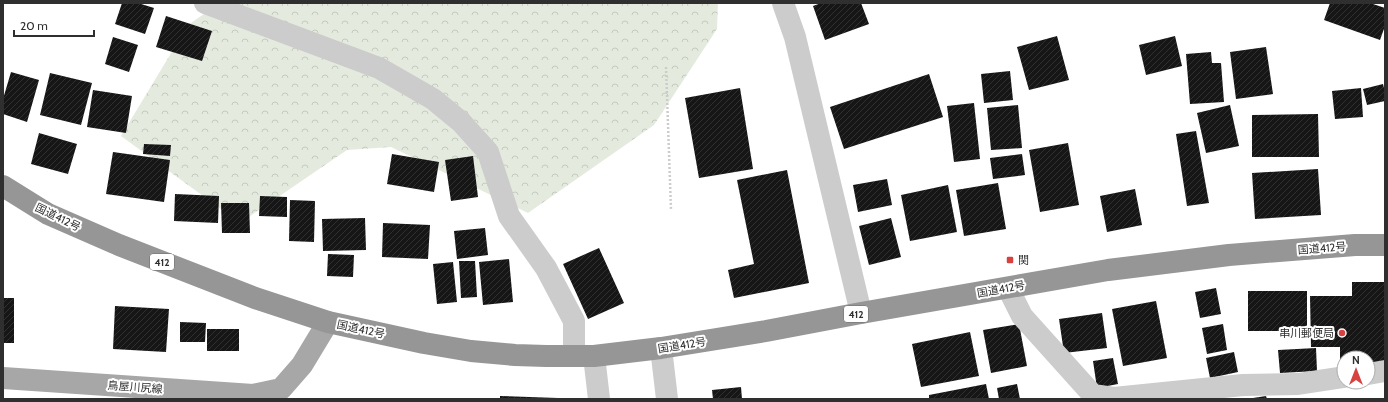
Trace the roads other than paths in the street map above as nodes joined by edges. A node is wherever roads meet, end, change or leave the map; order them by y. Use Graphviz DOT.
graph roads {
  1 [pos="205,3"];
  2 [pos="783,3"];
  3 [pos="3,186"];
  4 [pos="1385,245"];
  5 [pos="1008,288"];
  6 [pos="861,313"];
  7 [pos="328,322"];
  8 [pos="661,348"];
  9 [pos="584,356"];
  10 [pos="3,378"];
  11 [pos="1336,378"];
  12 [pos="599,399"];
  13 [pos="667,399"];
  1 -- 9 [label="street"];
  2 -- 6 [label="street"];
  3 -- 7 [label="highway, 国道412号 / 412"];
  4 -- 5 [label="highway, 国道412号 / 412"];
  5 -- 6 [label="highway, 国道412号 / 412"];
  5 -- 11 [label="street"];
  6 -- 8 [label="highway, 国道412号 / 412"];
  7 -- 9 [label="highway, 国道412号 / 412"];
  7 -- 10 [label="main road, 鳥屋川尻線"];
  8 -- 9 [label="highway, 国道412号 / 412"];
  8 -- 13 [label="street"];
  9 -- 12 [label="street"];
}
